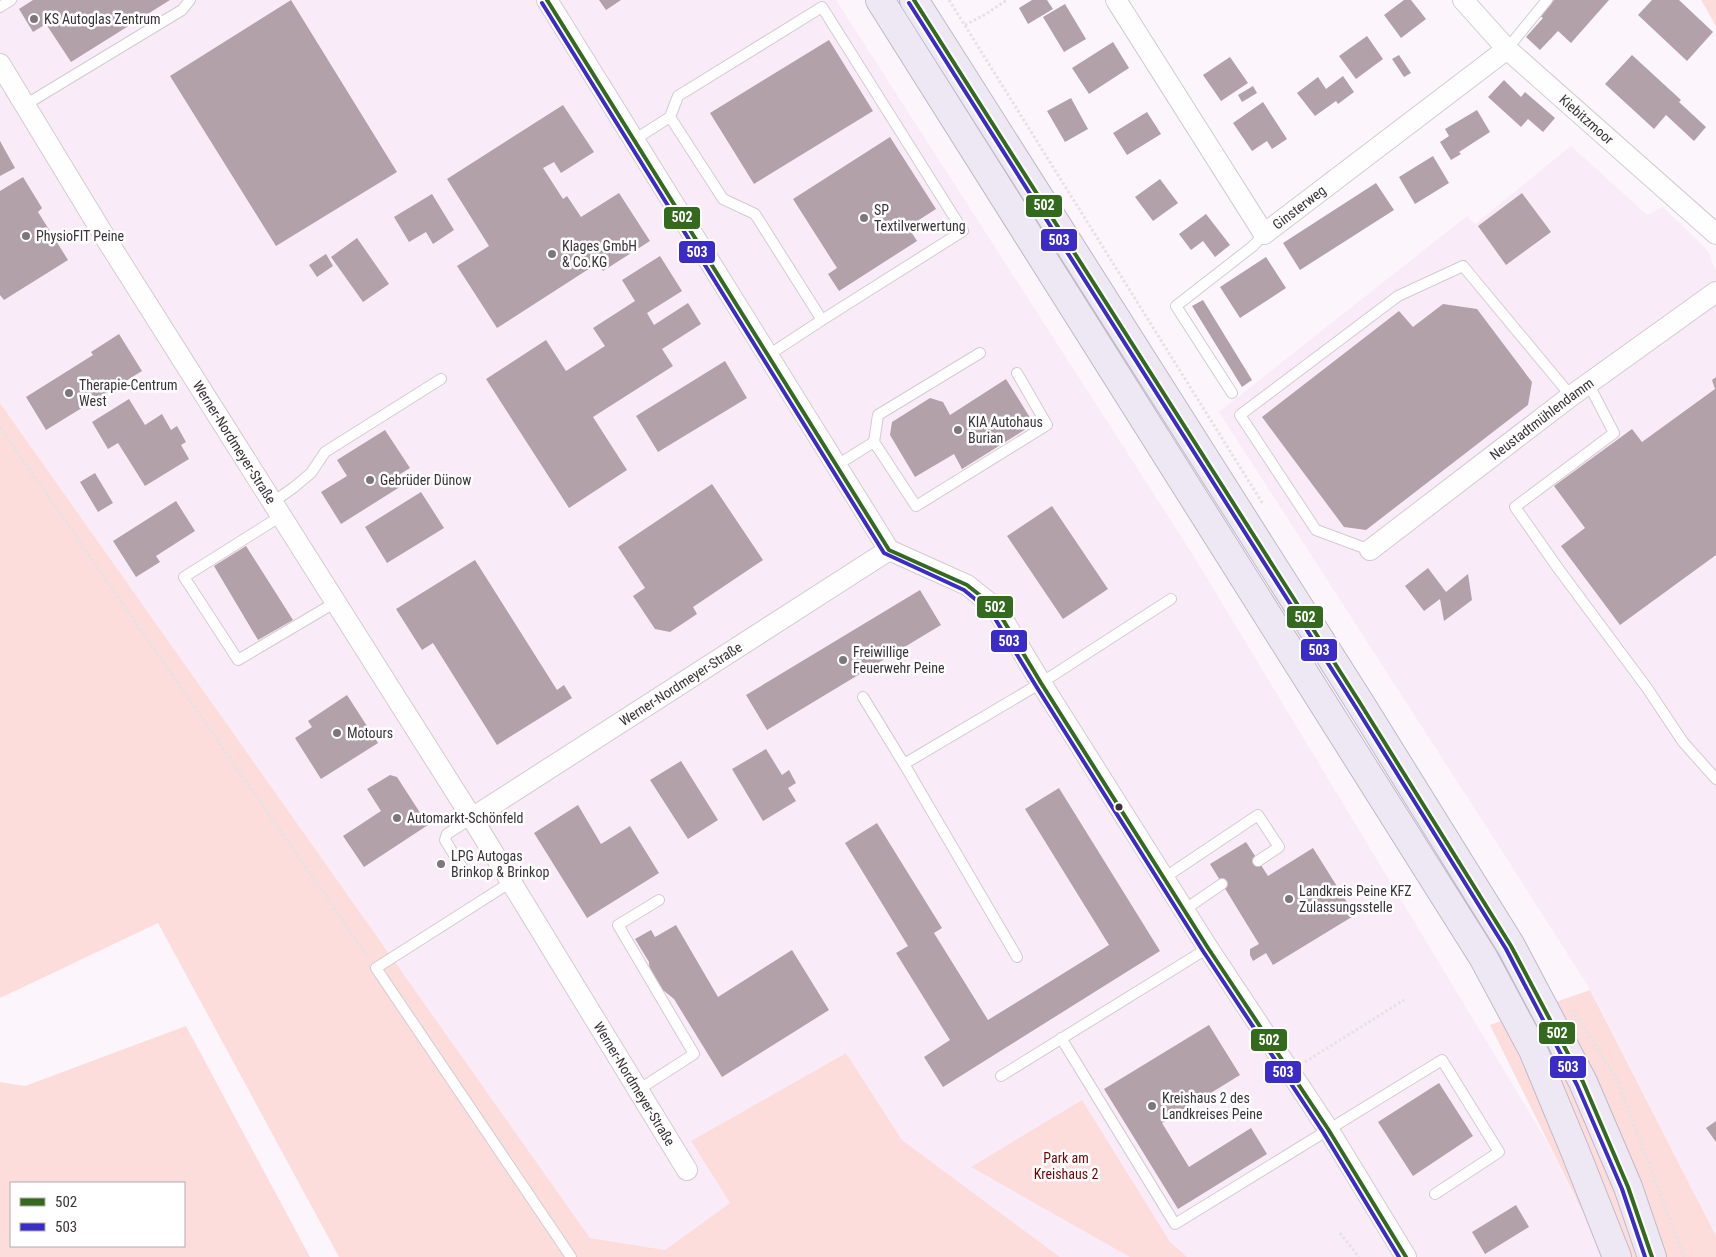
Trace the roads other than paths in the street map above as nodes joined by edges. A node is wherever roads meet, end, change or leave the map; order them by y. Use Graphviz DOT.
graph roads {
  1 [pos="11,0"];
  2 [pos="190,0"];
  3 [pos="547,0"];
  4 [pos="880,0"];
  5 [pos="914,0"];
  6 [pos="1116,0"];
  7 [pos="1463,0"];
  8 [pos="1547,0"];
  9 [pos="0,7"];
  10 [pos="1507,49"];
  11 [pos="0,64"];
  12 [pos="25,105"];
  13 [pos="670,117"];
  14 [pos="634,140"];
  15 [pos="1264,234"];
  16 [pos="1716,234"];
  17 [pos="1716,292"];
  18 [pos="822,320"];
  19 [pos="980,353"];
  20 [pos="767,356"];
  21 [pos="1017,373"];
  22 [pos="441,378"];
  23 [pos="1588,383"];
  24 [pos="1232,393"];
  25 [pos="1571,396"];
  26 [pos="874,442"];
  27 [pos="837,465"];
  28 [pos="277,509"];
  29 [pos="889,550"];
  30 [pos="1370,550"];
  31 [pos="1171,599"];
  32 [pos="336,602"];
  33 [pos="1041,683"];
  34 [pos="863,697"];
  35 [pos="904,764"];
  36 [pos="1716,779"];
  37 [pos="472,818"];
  38 [pos="1258,861"];
  39 [pos="466,874"];
  40 [pos="1164,878"];
  41 [pos="511,882"];
  42 [pos="1222,884"];
  43 [pos="659,900"];
  44 [pos="1184,910"];
  45 [pos="1208,948"];
  46 [pos="1017,957"];
  47 [pos="1061,1038"];
  48 [pos="1001,1076"];
  49 [pos="638,1090"];
  50 [pos="1328,1128"];
  51 [pos="687,1170"];
  52 [pos="1435,1194"];
  53 [pos="571,1257"];
  54 [pos="1406,1257"];
  55 [pos="1617,1257"];
  56 [pos="1652,1257"];
  1 -- 9 [label="lane"];
  2 -- 12 [label="lane"];
  3 -- 14 [label="street"];
  4 -- 55 [label="highway"];
  5 -- 56 [label="highway"];
  6 -- 15 [label="street, Ginsterweg"];
  7 -- 10 [label="street, Kiebitzmoor"];
  8 -- 10 [label="lane"];
  10 -- 15 [label="street, Ginsterweg"];
  10 -- 16 [label="street, Kiebitzmoor"];
  11 -- 12 [label="street, Werner-Nordmeyer-Straße"];
  12 -- 28 [label="street, Werner-Nordmeyer-Straße"];
  13 -- 14 [label="lane"];
  13 -- 18 [label="lane"];
  13 -- 18 [label="lane"];
  14 -- 20 [label="street"];
  15 -- 24 [label="lane"];
  17 -- 23 [label="street, Neustadtmühlendamm"];
  18 -- 20 [label="lane"];
  19 -- 26 [label="lane"];
  20 -- 27 [label="street"];
  21 -- 26 [label="lane"];
  22 -- 28 [label="lane"];
  23 -- 25 [label="street, Neustadtmühlendamm"];
  23 -- 36 [label="lane"];
  25 -- 30 [label="street, Neustadtmühlendamm"];
  25 -- 30 [label="lane"];
  26 -- 27 [label="lane"];
  27 -- 29 [label="street"];
  28 -- 32 [label="street, Werner-Nordmeyer-Straße"];
  28 -- 32 [label="lane"];
  29 -- 33 [label="street"];
  29 -- 37 [label="street, Werner-Nordmeyer-Straße"];
  31 -- 33 [label="lane"];
  32 -- 37 [label="street, Werner-Nordmeyer-Straße"];
  33 -- 35 [label="lane"];
  33 -- 40 [label="street"];
  34 -- 35 [label="lane"];
  35 -- 46 [label="lane"];
  37 -- 39 [label="lane"];
  37 -- 41 [label="street, Werner-Nordmeyer-Straße"];
  38 -- 40 [label="lane"];
  40 -- 44 [label="street"];
  41 -- 49 [label="street, Werner-Nordmeyer-Straße"];
  41 -- 53 [label="lane"];
  42 -- 44 [label="lane"];
  43 -- 49 [label="lane"];
  44 -- 45 [label="street"];
  45 -- 47 [label="lane"];
  45 -- 50 [label="street"];
  47 -- 48 [label="lane"];
  47 -- 50 [label="lane"];
  49 -- 51 [label="street, Werner-Nordmeyer-Straße"];
  50 -- 52 [label="lane"];
  50 -- 54 [label="street"];
}
